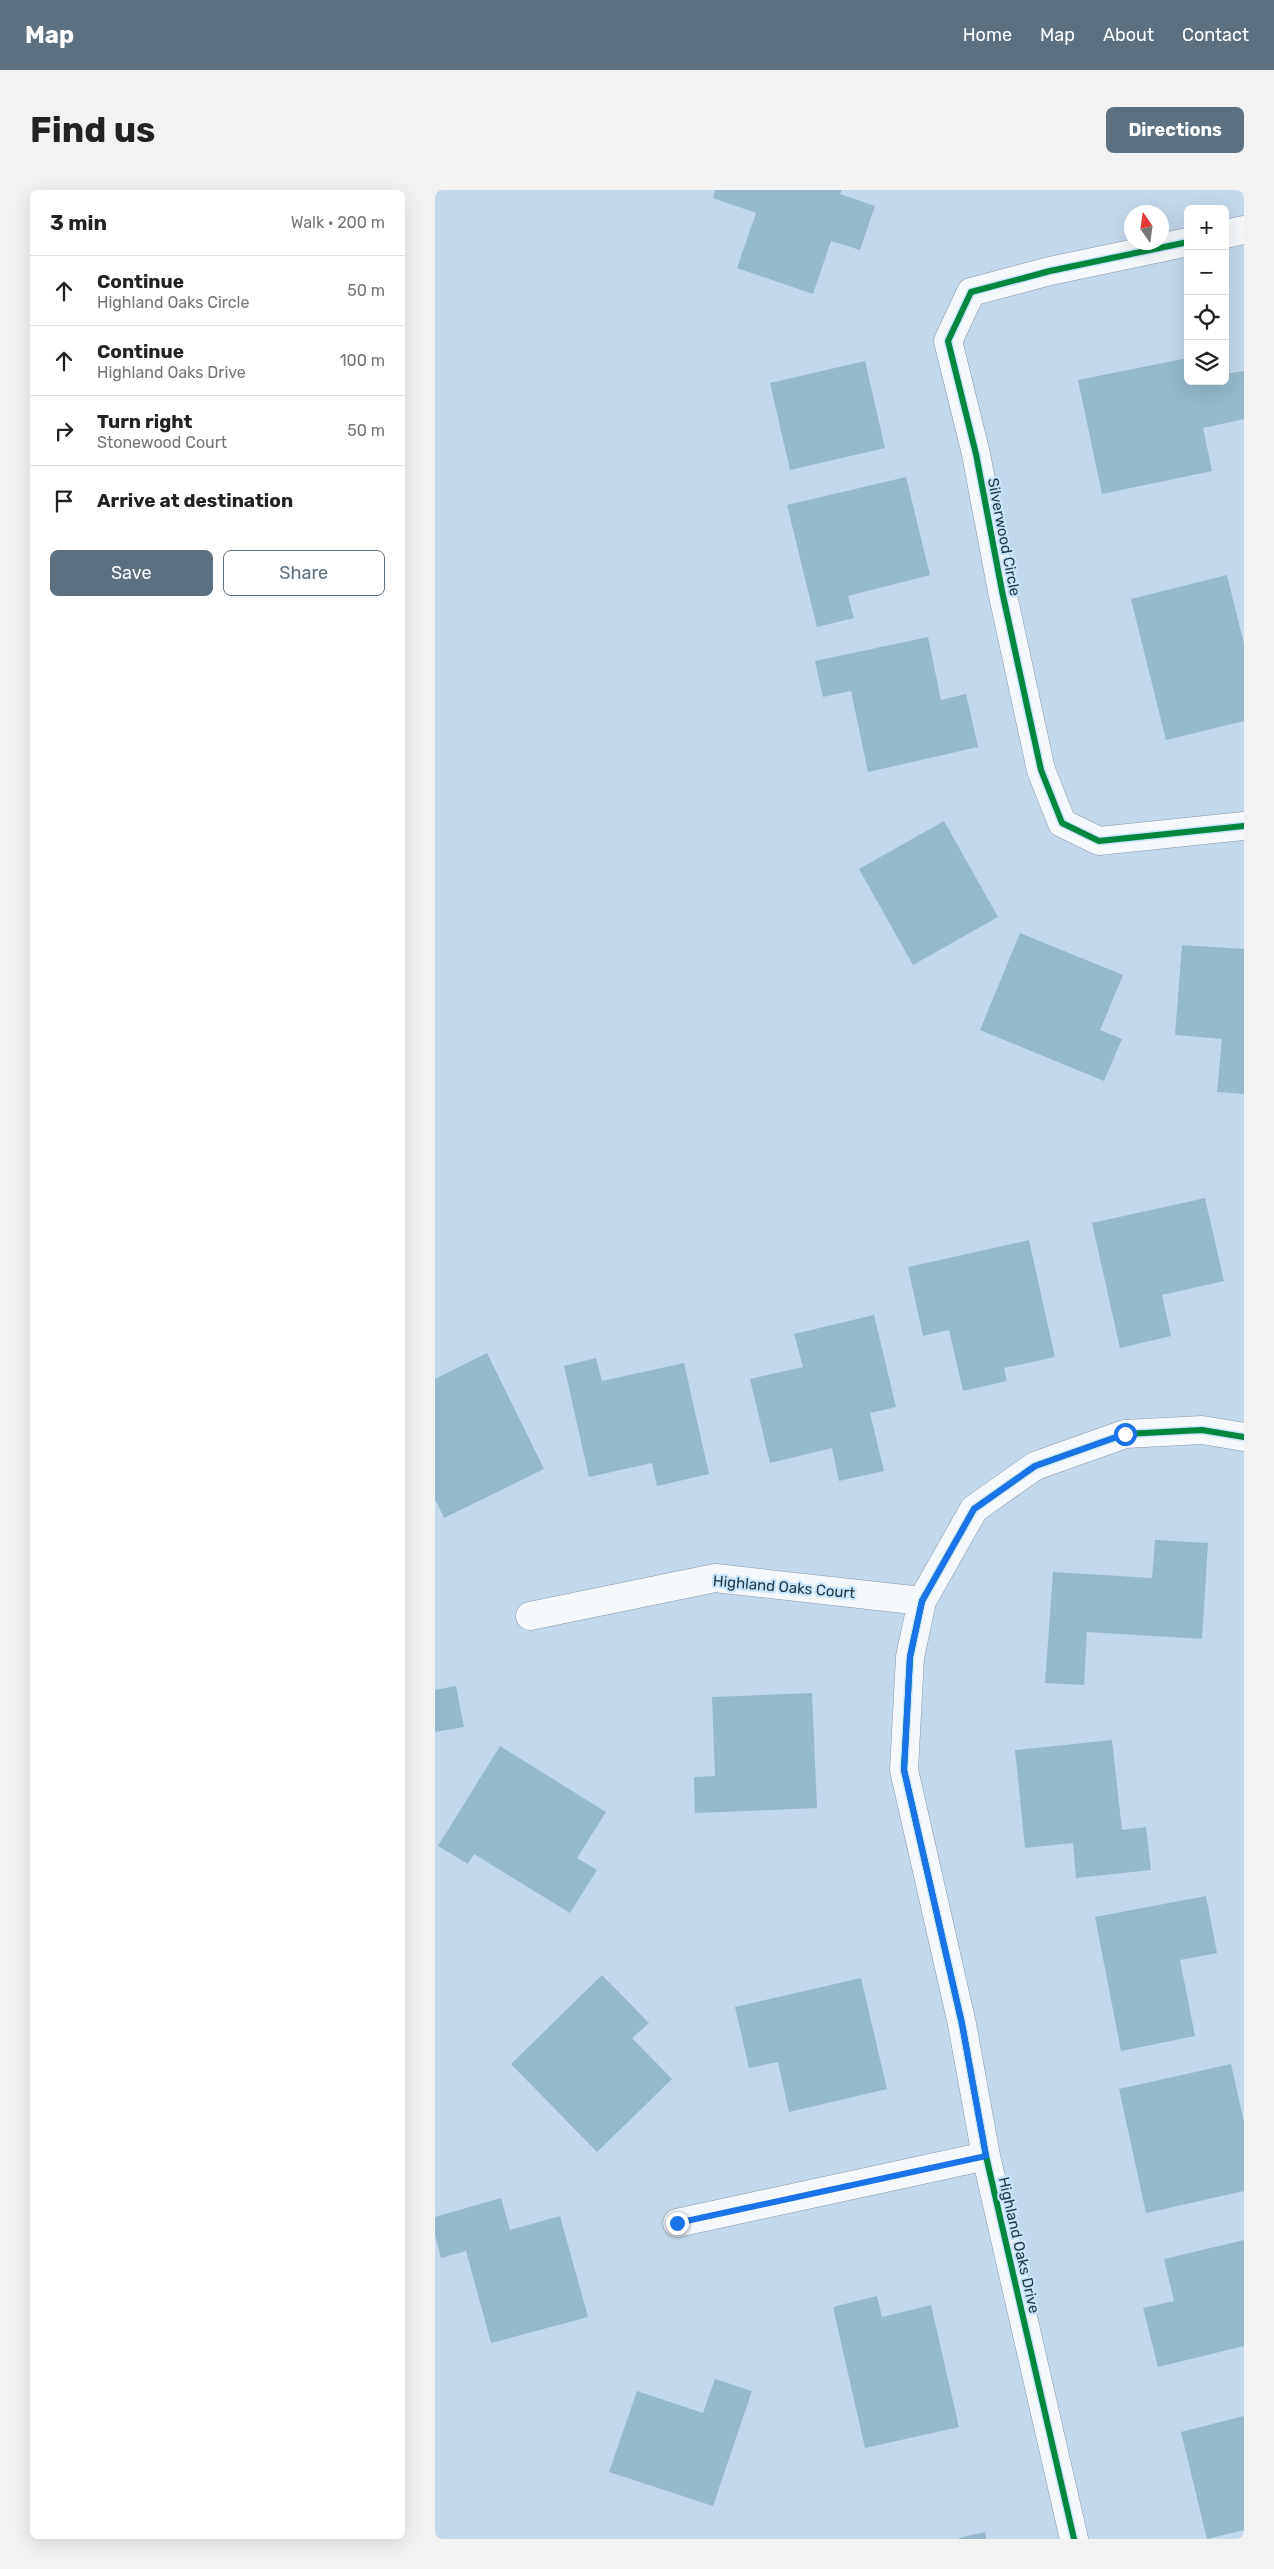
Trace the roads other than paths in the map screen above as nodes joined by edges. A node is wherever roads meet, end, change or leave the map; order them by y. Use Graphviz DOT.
graph roads {
  1 [pos="1244,230"];
  2 [pos="1229,233"];
  3 [pos="1184,243"];
  4 [pos="1244,826"];
  5 [pos="1244,1437"];
  6 [pos="922,1601"];
  7 [pos="529,1616"];
  8 [pos="986,2156"];
  9 [pos="677,2223"];
  10 [pos="1074,2539"];
  1 -- 2 [label="street"];
  3 -- 4 [label="street, Silverwood Circle"];
  5 -- 6 [label="street, Highland Oaks Drive"];
  6 -- 7 [label="street, Highland Oaks Court"];
  6 -- 8 [label="street, Highland Oaks Drive"];
  8 -- 9 [label="street"];
  8 -- 10 [label="street, Highland Oaks Drive"];
}
